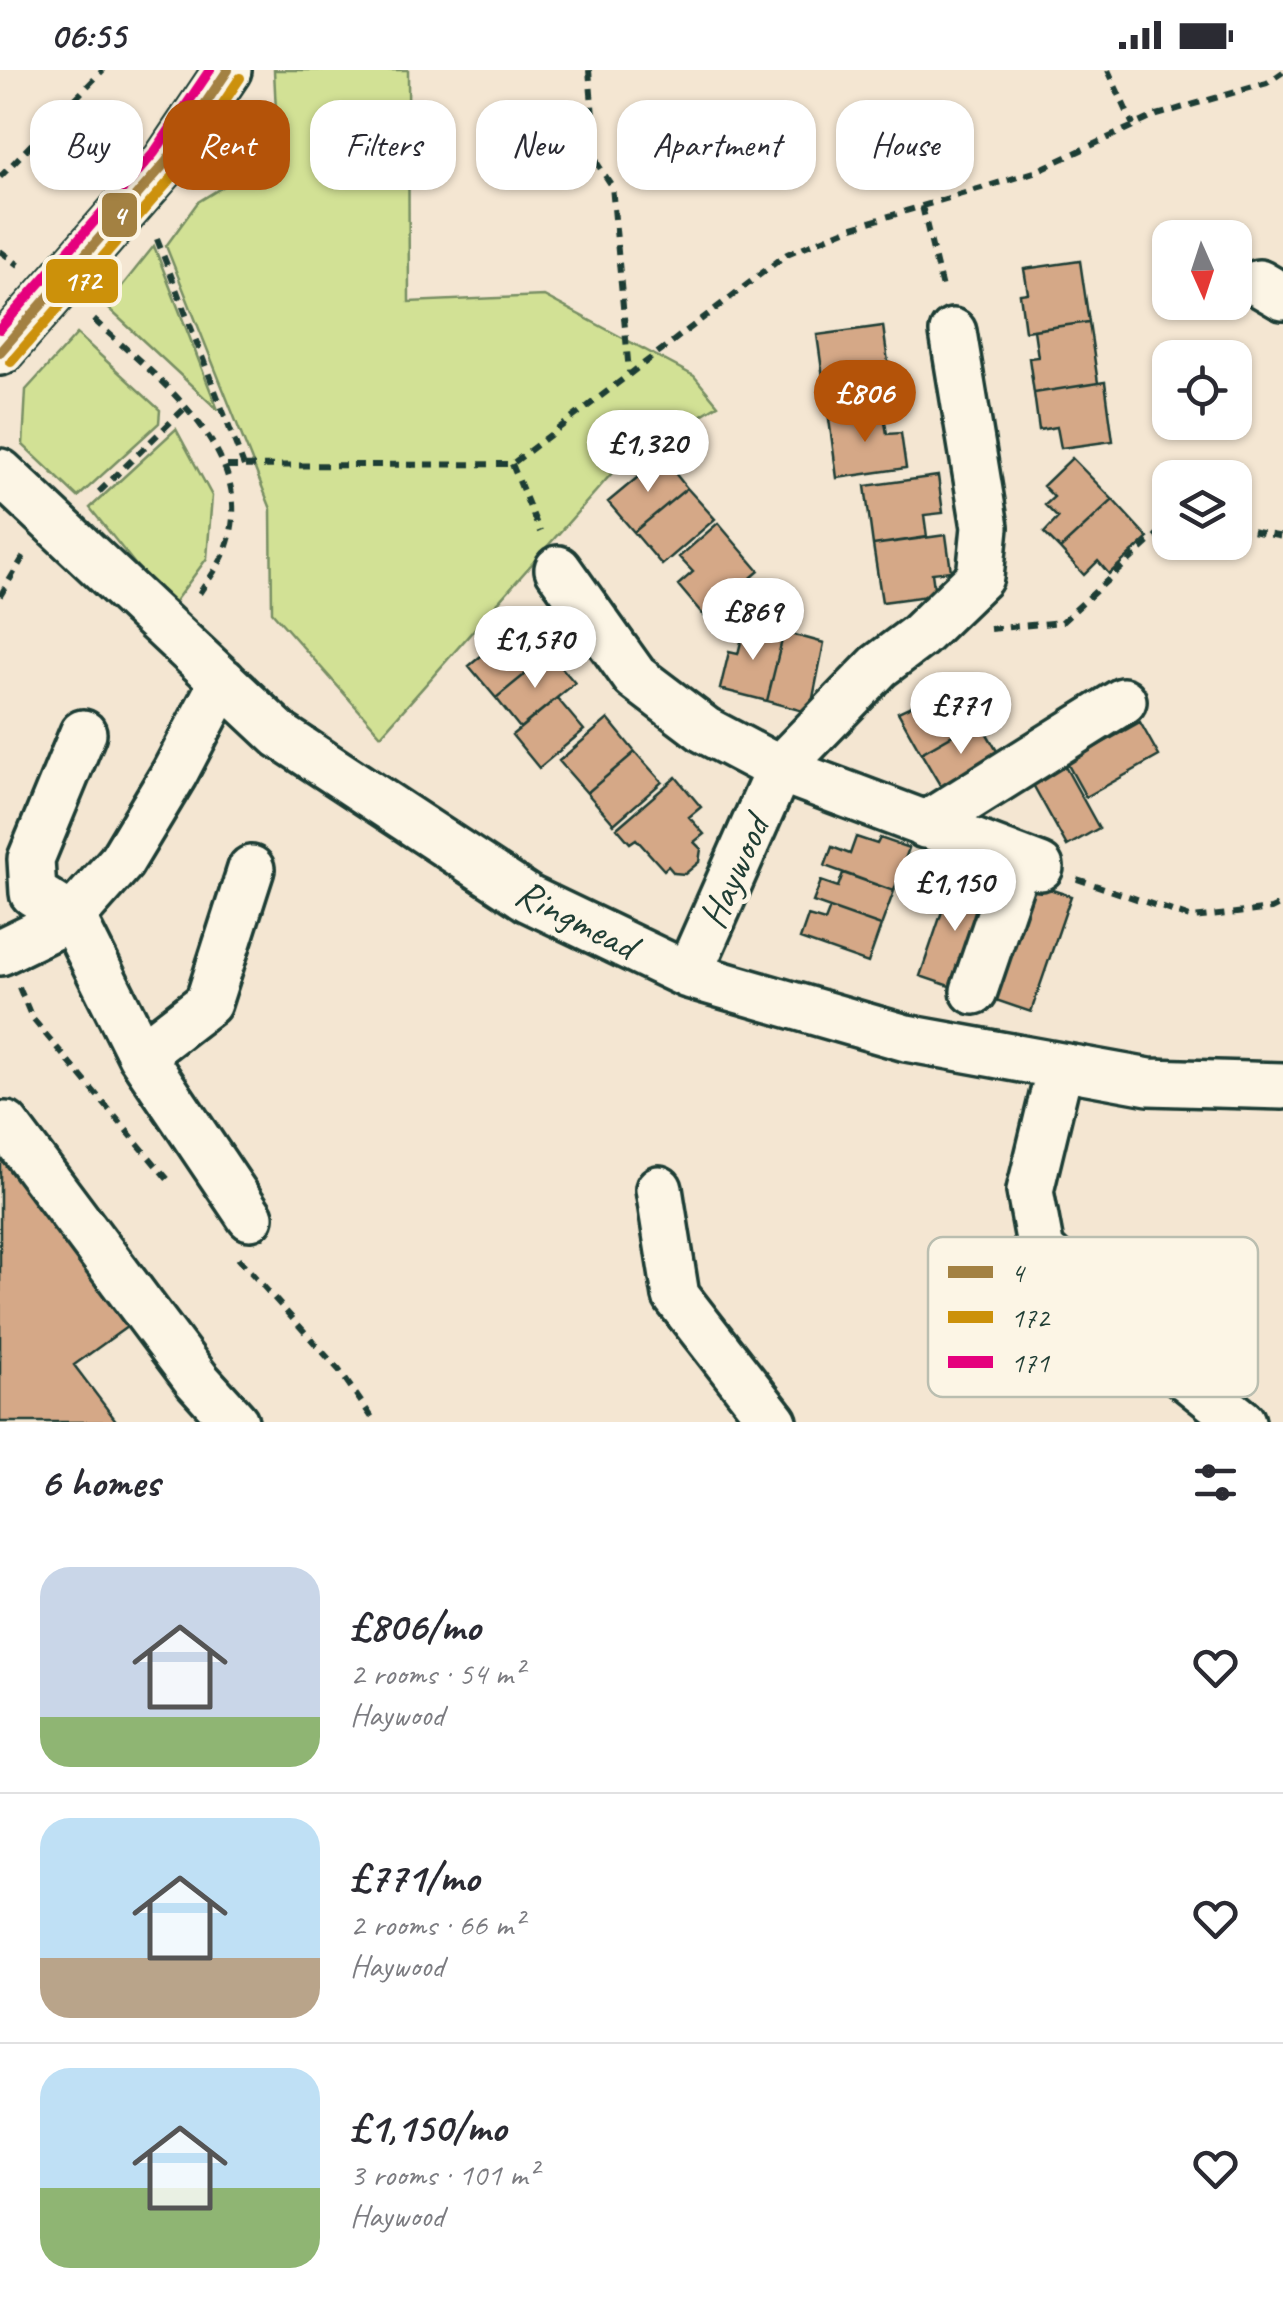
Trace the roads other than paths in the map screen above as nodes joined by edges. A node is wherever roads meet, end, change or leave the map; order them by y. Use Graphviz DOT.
graph roads {
  1 [pos="228,70"];
  2 [pos="953,332"];
  3 [pos="0,352"];
  4 [pos="0,472"];
  5 [pos="558,568"];
  6 [pos="223,681"];
  7 [pos="1123,701"];
  8 [pos="83,733"];
  9 [pos="779,769"];
  10 [pos="925,825"];
  11 [pos="251,868"];
  12 [pos="72,918"];
  13 [pos="0,952"];
  14 [pos="688,975"];
  15 [pos="974,991"];
  16 [pos="141,1055"];
  17 [pos="1060,1067"];
  18 [pos="1283,1086"];
  19 [pos="0,1126"];
  20 [pos="659,1189"];
  21 [pos="250,1217"];
  22 [pos="1039,1237"];
  23 [pos="1211,1397"];
  24 [pos="236,1422"];
  25 [pos="774,1422"];
  26 [pos="1242,1422"];
  1 -- 3 [label="street"];
  2 -- 9 [label="street, Haywood"];
  4 -- 6 [label="street, Ringmead"];
  5 -- 9 [label="street, Haywood"];
  6 -- 12 [label="street"];
  6 -- 14 [label="street, Ringmead"];
  7 -- 10 [label="street"];
  8 -- 12 [label="street"];
  9 -- 10 [label="street, Haywood"];
  9 -- 14 [label="street, Haywood"];
  10 -- 15 [label="street, Haywood"];
  11 -- 16 [label="street"];
  12 -- 13 [label="street"];
  12 -- 16 [label="street"];
  14 -- 17 [label="street, Ringmead"];
  16 -- 21 [label="street"];
  17 -- 18 [label="street, Ringmead"];
  17 -- 22 [label="street"];
  19 -- 24 [label="street"];
  20 -- 25 [label="street"];
  23 -- 26 [label="street"];
}
